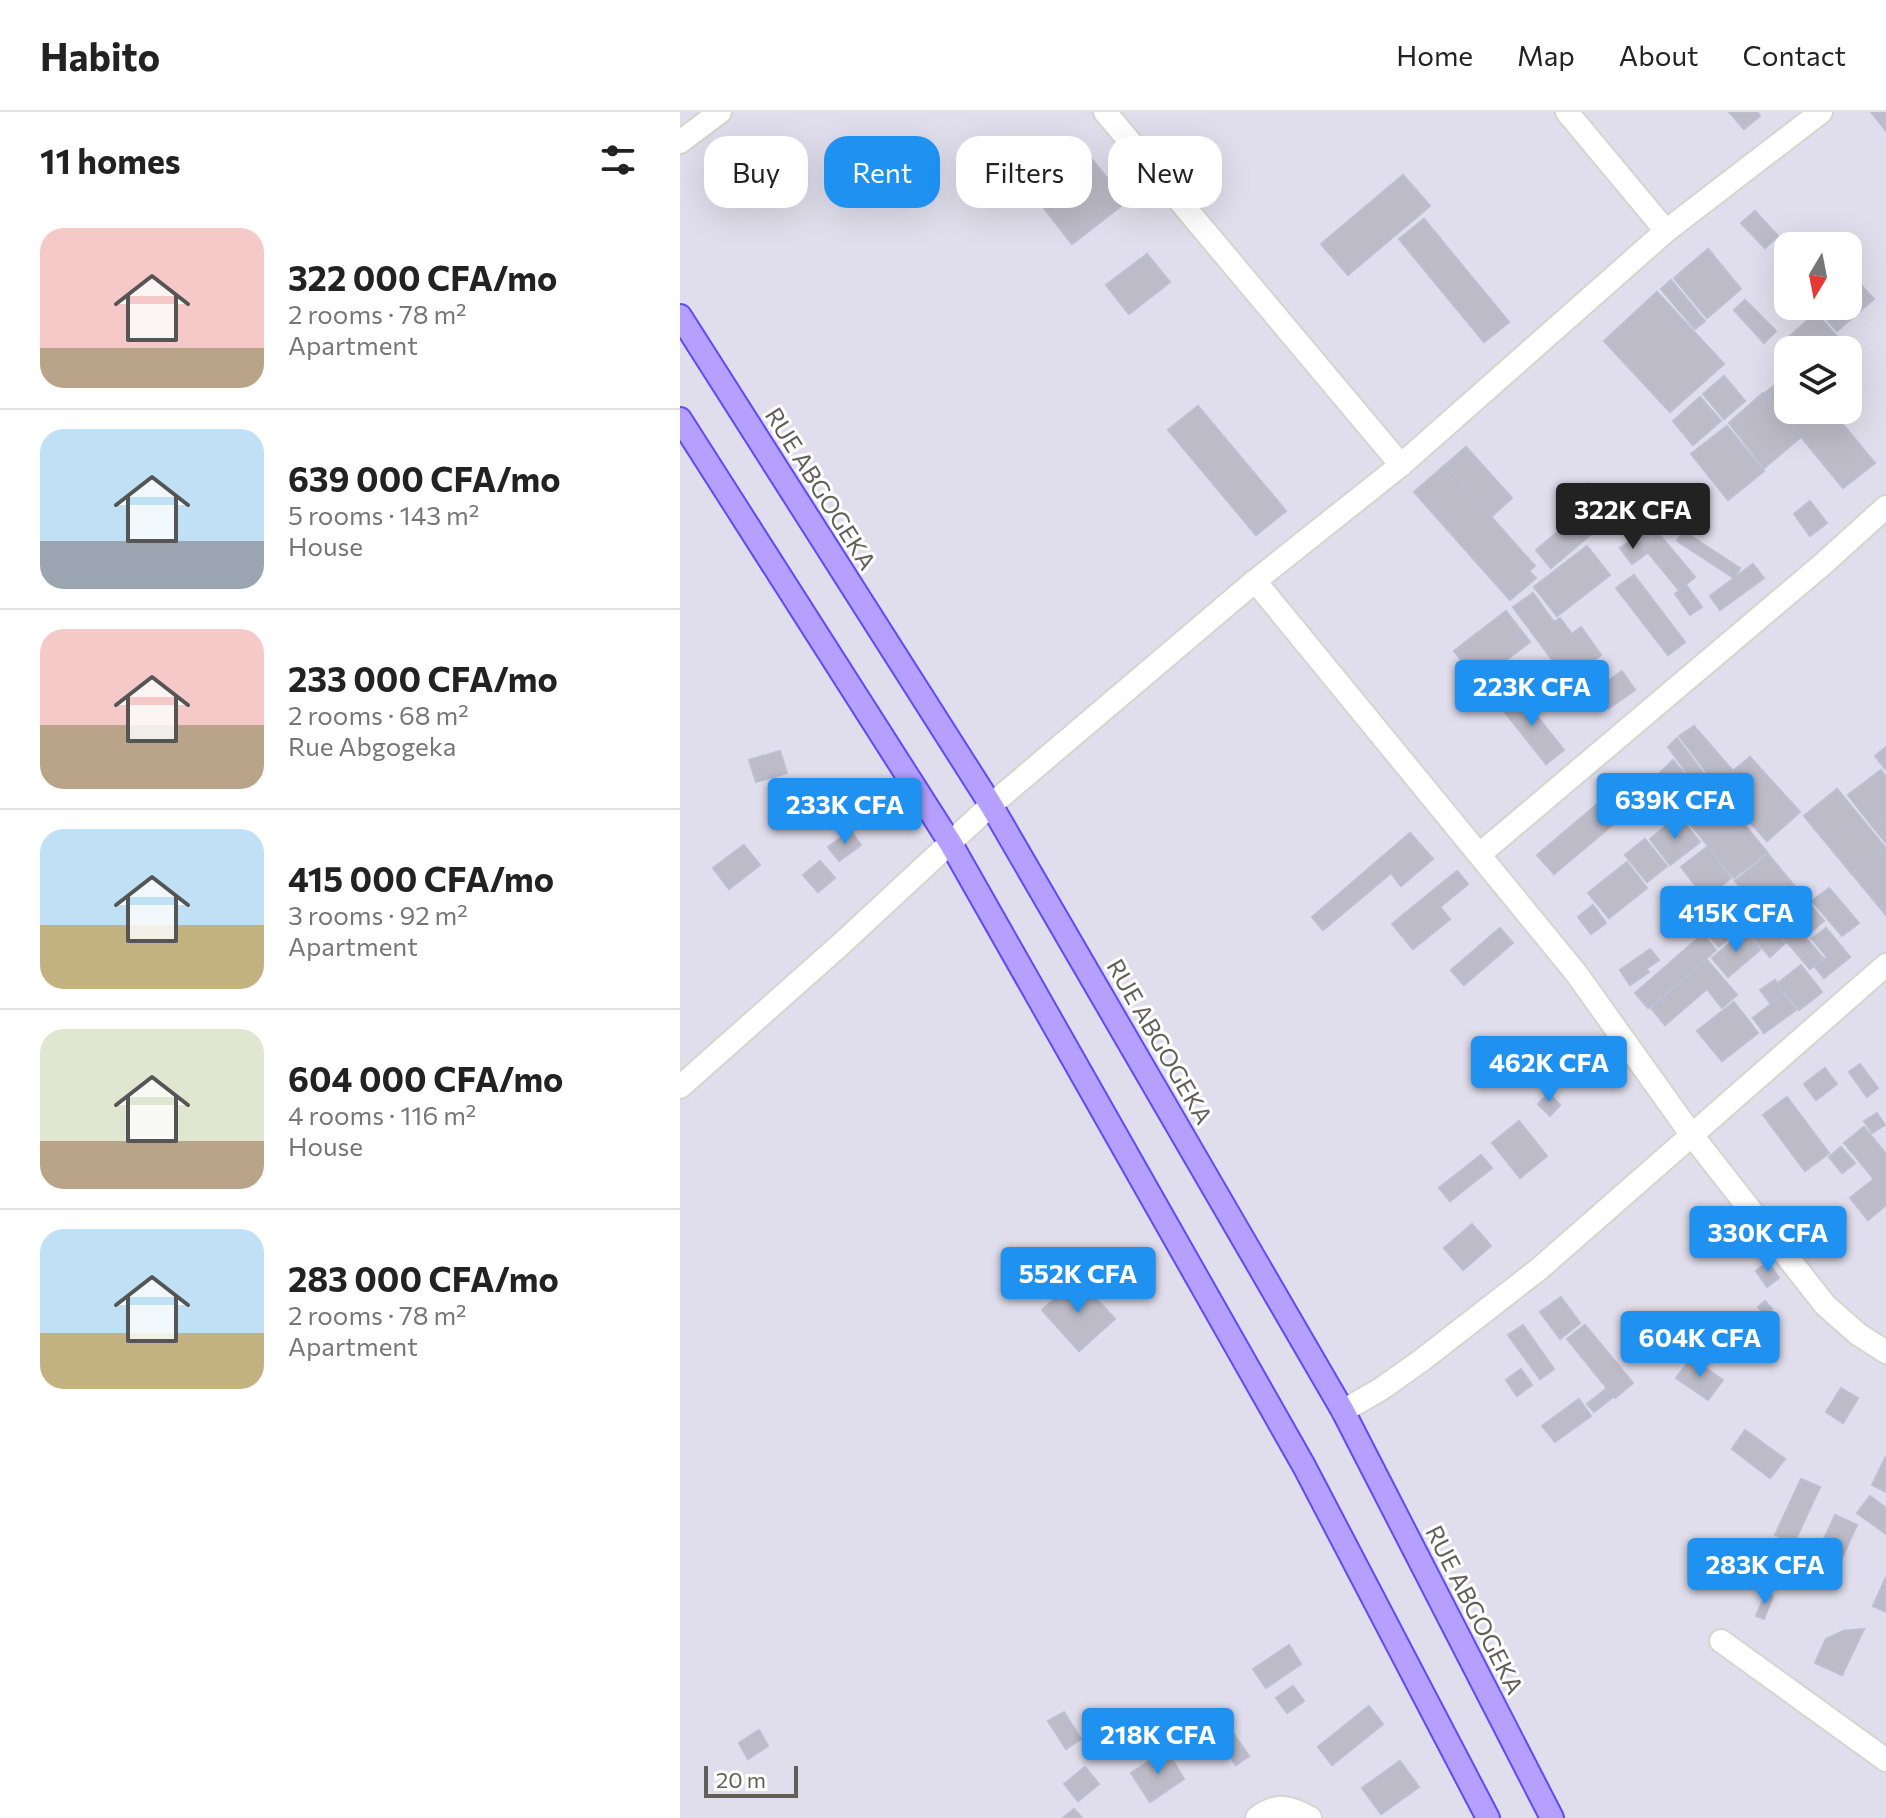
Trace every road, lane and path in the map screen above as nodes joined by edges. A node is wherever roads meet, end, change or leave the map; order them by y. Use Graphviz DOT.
graph roads {
  1 [pos="720,112"];
  2 [pos="1105,112"];
  3 [pos="1567,112"];
  4 [pos="1821,112"];
  5 [pos="680,142"];
  6 [pos="1666,231"];
  7 [pos="680,316"];
  8 [pos="680,419"];
  9 [pos="1401,465"];
  10 [pos="1886,507"];
  11 [pos="1255,581"];
  12 [pos="991,805"];
  13 [pos="951,844"];
  14 [pos="1480,854"];
  15 [pos="1886,965"];
  16 [pos="680,1087"];
  17 [pos="1691,1134"];
  18 [pos="1886,1352"];
  19 [pos="1343,1411"];
  20 [pos="1721,1641"];
  21 [pos="1886,1760"];
  22 [pos="1483,1817"];
  23 [pos="1257,1818"];
  24 [pos="1310,1818"];
  25 [pos="1552,1818"];
  1 -- 5 [label="street"];
  2 -- 9 [label="street"];
  3 -- 6 [label="street"];
  4 -- 6 [label="street"];
  6 -- 9 [label="street"];
  7 -- 12 [label="main road, RUE ABGOGEKA"];
  8 -- 13 [label="main road"];
  9 -- 11 [label="street"];
  10 -- 14 [label="street"];
  11 -- 12 [label="street"];
  11 -- 14 [label="street"];
  12 -- 13 [label="street"];
  12 -- 19 [label="main road, RUE ABGOGEKA"];
  13 -- 16 [label="street"];
  13 -- 22 [label="main road"];
  14 -- 17 [label="street"];
  15 -- 17 [label="street"];
  17 -- 18 [label="street"];
  17 -- 19 [label="street"];
  19 -- 25 [label="main road, RUE ABGOGEKA"];
  20 -- 21 [label="street"];
  23 -- 24 [label="street"];
}
